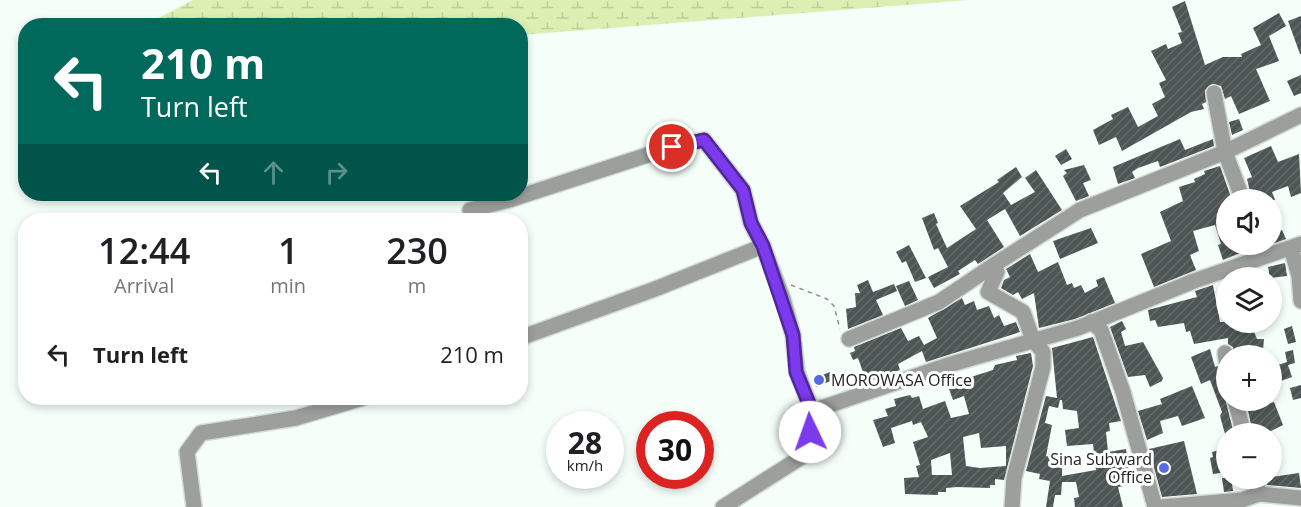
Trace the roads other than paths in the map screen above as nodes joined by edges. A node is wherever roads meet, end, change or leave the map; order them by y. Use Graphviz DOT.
graph roads {
  1 [pos="1214,93"];
  2 [pos="1301,115"];
  3 [pos="1225,152"];
  4 [pos="1239,189"];
  5 [pos="528,194"];
  6 [pos="505,201"];
  7 [pos="471,210"];
  8 [pos="763,246"];
  9 [pos="1296,246"];
  10 [pos="1257,255"];
  11 [pos="994,265"];
  12 [pos="1301,301"];
  13 [pos="1091,322"];
  14 [pos="528,335"];
  15 [pos="849,339"];
  16 [pos="1034,340"];
  17 [pos="340,405"];
  18 [pos="812,411"];
  19 [pos="1258,489"];
  20 [pos="1259,494"];
  21 [pos="1301,498"];
  22 [pos="194,507"];
  23 [pos="723,507"];
  24 [pos="1012,507"];
  25 [pos="1155,507"];
  26 [pos="1161,507"];
  1 -- 3 [label="street"];
  2 -- 3 [label="street"];
  3 -- 4 [label="street"];
  3 -- 11 [label="street"];
  5 -- 8 [label="street"];
  6 -- 7 [label="street"];
  8 -- 14 [label="street"];
  8 -- 18 [label="street"];
  9 -- 12 [label="street"];
  10 -- 13 [label="street"];
  11 -- 15 [label="street"];
  11 -- 16 [label="street"];
  13 -- 16 [label="street"];
  13 -- 25 [label="street"];
  16 -- 18 [label="street"];
  16 -- 24 [label="street"];
  17 -- 22 [label="street"];
  18 -- 23 [label="street"];
  19 -- 20 [label="street"];
  20 -- 21 [label="street"];
  20 -- 26 [label="street"];
}
